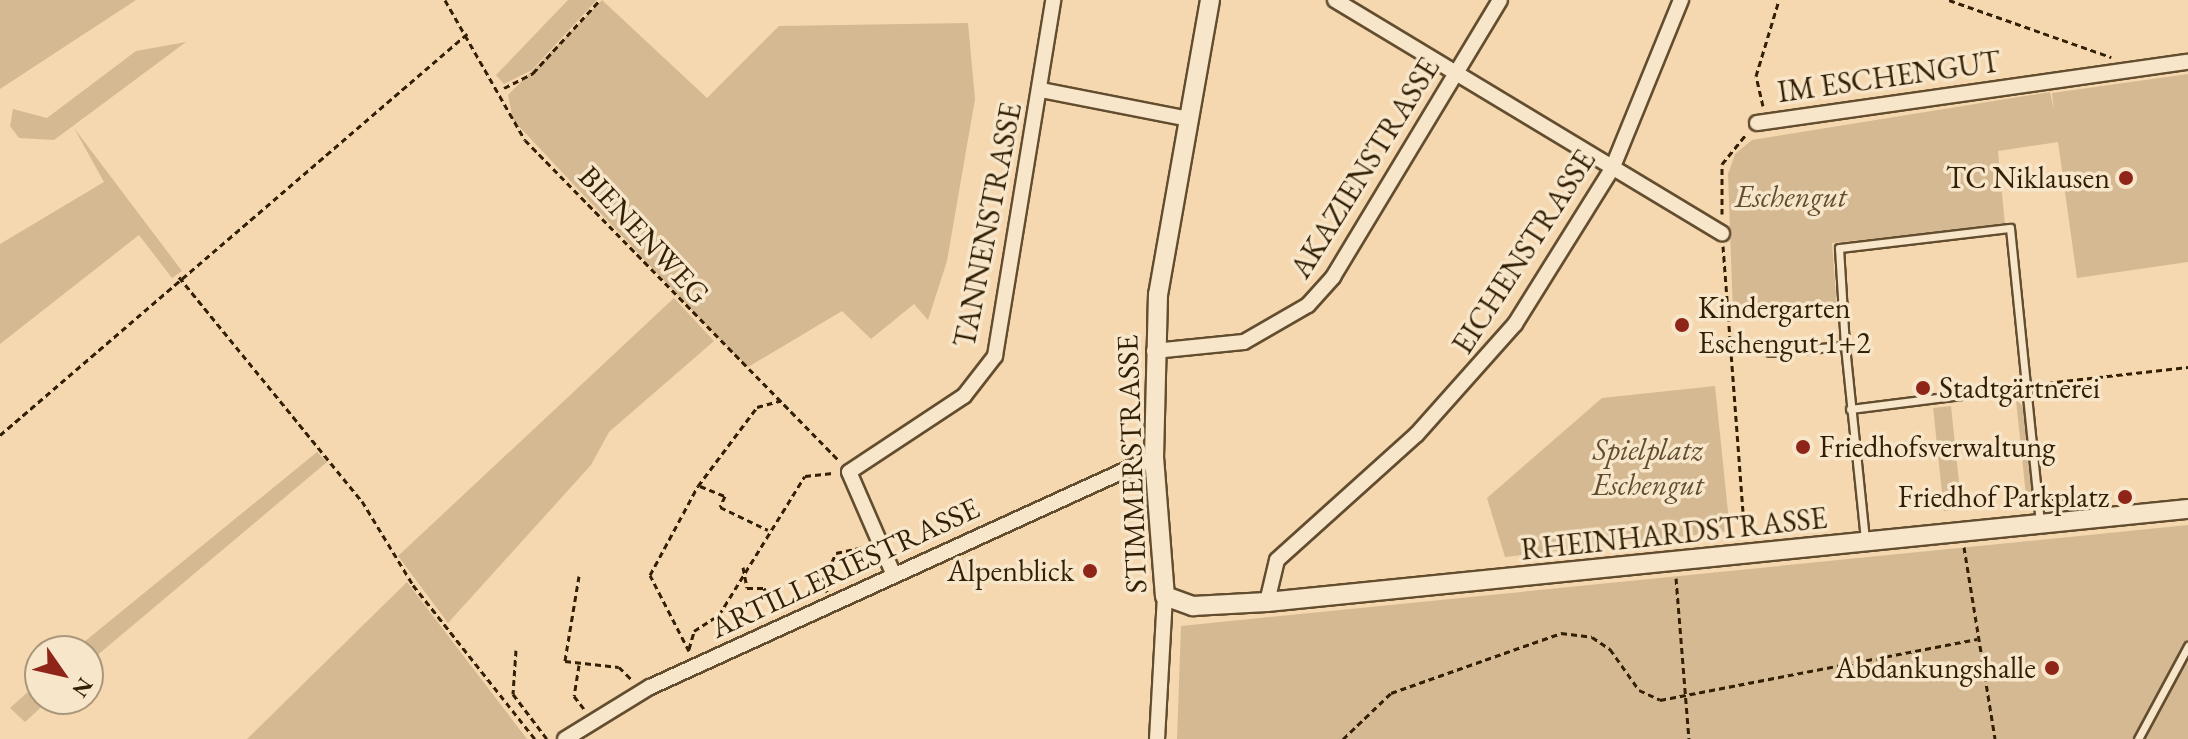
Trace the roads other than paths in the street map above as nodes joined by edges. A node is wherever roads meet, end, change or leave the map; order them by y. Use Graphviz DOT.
graph roads {
  1 [pos="1053,0"];
  2 [pos="1210,0"];
  3 [pos="1335,0"];
  4 [pos="1500,0"];
  5 [pos="1681,0"];
  6 [pos="2188,62"];
  7 [pos="1456,74"];
  8 [pos="1041,90"];
  9 [pos="1189,119"];
  10 [pos="1762,122"];
  11 [pos="1612,169"];
  12 [pos="1722,233"];
  13 [pos="1845,346"];
  14 [pos="1154,351"];
  15 [pos="1770,352"];
  16 [pos="2025,386"];
  17 [pos="1850,409"];
  18 [pos="1154,457"];
  19 [pos="2188,509"];
  20 [pos="2040,524"];
  21 [pos="1866,543"];
  22 [pos="893,573"];
  23 [pos="1165,596"];
  24 [pos="1267,602"];
  25 [pos="2188,646"];
  26 [pos="2188,665"];
  27 [pos="2178,666"];
  28 [pos="565,739"];
  29 [pos="1157,739"];
  30 [pos="2138,739"];
  1 -- 8 [label="street, TANNENSTRASSE"];
  2 -- 9 [label="street, STIMMERSTRASSE"];
  3 -- 7 [label="street"];
  4 -- 7 [label="street, AKAZIENSTRASSE"];
  5 -- 11 [label="street, EICHENSTRASSE"];
  6 -- 10 [label="street, IM ESCHENGUT"];
  7 -- 11 [label="street"];
  7 -- 14 [label="street, AKAZIENSTRASSE"];
  8 -- 9 [label="street"];
  8 -- 22 [label="street, TANNENSTRASSE"];
  9 -- 14 [label="street, STIMMERSTRASSE"];
  11 -- 12 [label="street"];
  11 -- 24 [label="street, EICHENSTRASSE"];
  13 -- 15 [label="lane"];
  13 -- 16 [label="lane"];
  13 -- 17 [label="lane"];
  14 -- 18 [label="street, STIMMERSTRASSE"];
  16 -- 17 [label="lane"];
  16 -- 20 [label="lane"];
  17 -- 21 [label="lane"];
  18 -- 22 [label="street, ARTILLERIESTRASSE"];
  18 -- 23 [label="street, STIMMERSTRASSE"];
  19 -- 20 [label="street, RHEINHARDSTRASSE"];
  20 -- 21 [label="street, RHEINHARDSTRASSE"];
  21 -- 24 [label="street, RHEINHARDSTRASSE"];
  22 -- 28 [label="street, ARTILLERIESTRASSE"];
  23 -- 24 [label="street, RHEINHARDSTRASSE"];
  23 -- 29 [label="street, STIMMERSTRASSE"];
  25 -- 27 [label="lane"];
  26 -- 27 [label="lane"];
  27 -- 30 [label="lane"];
}
